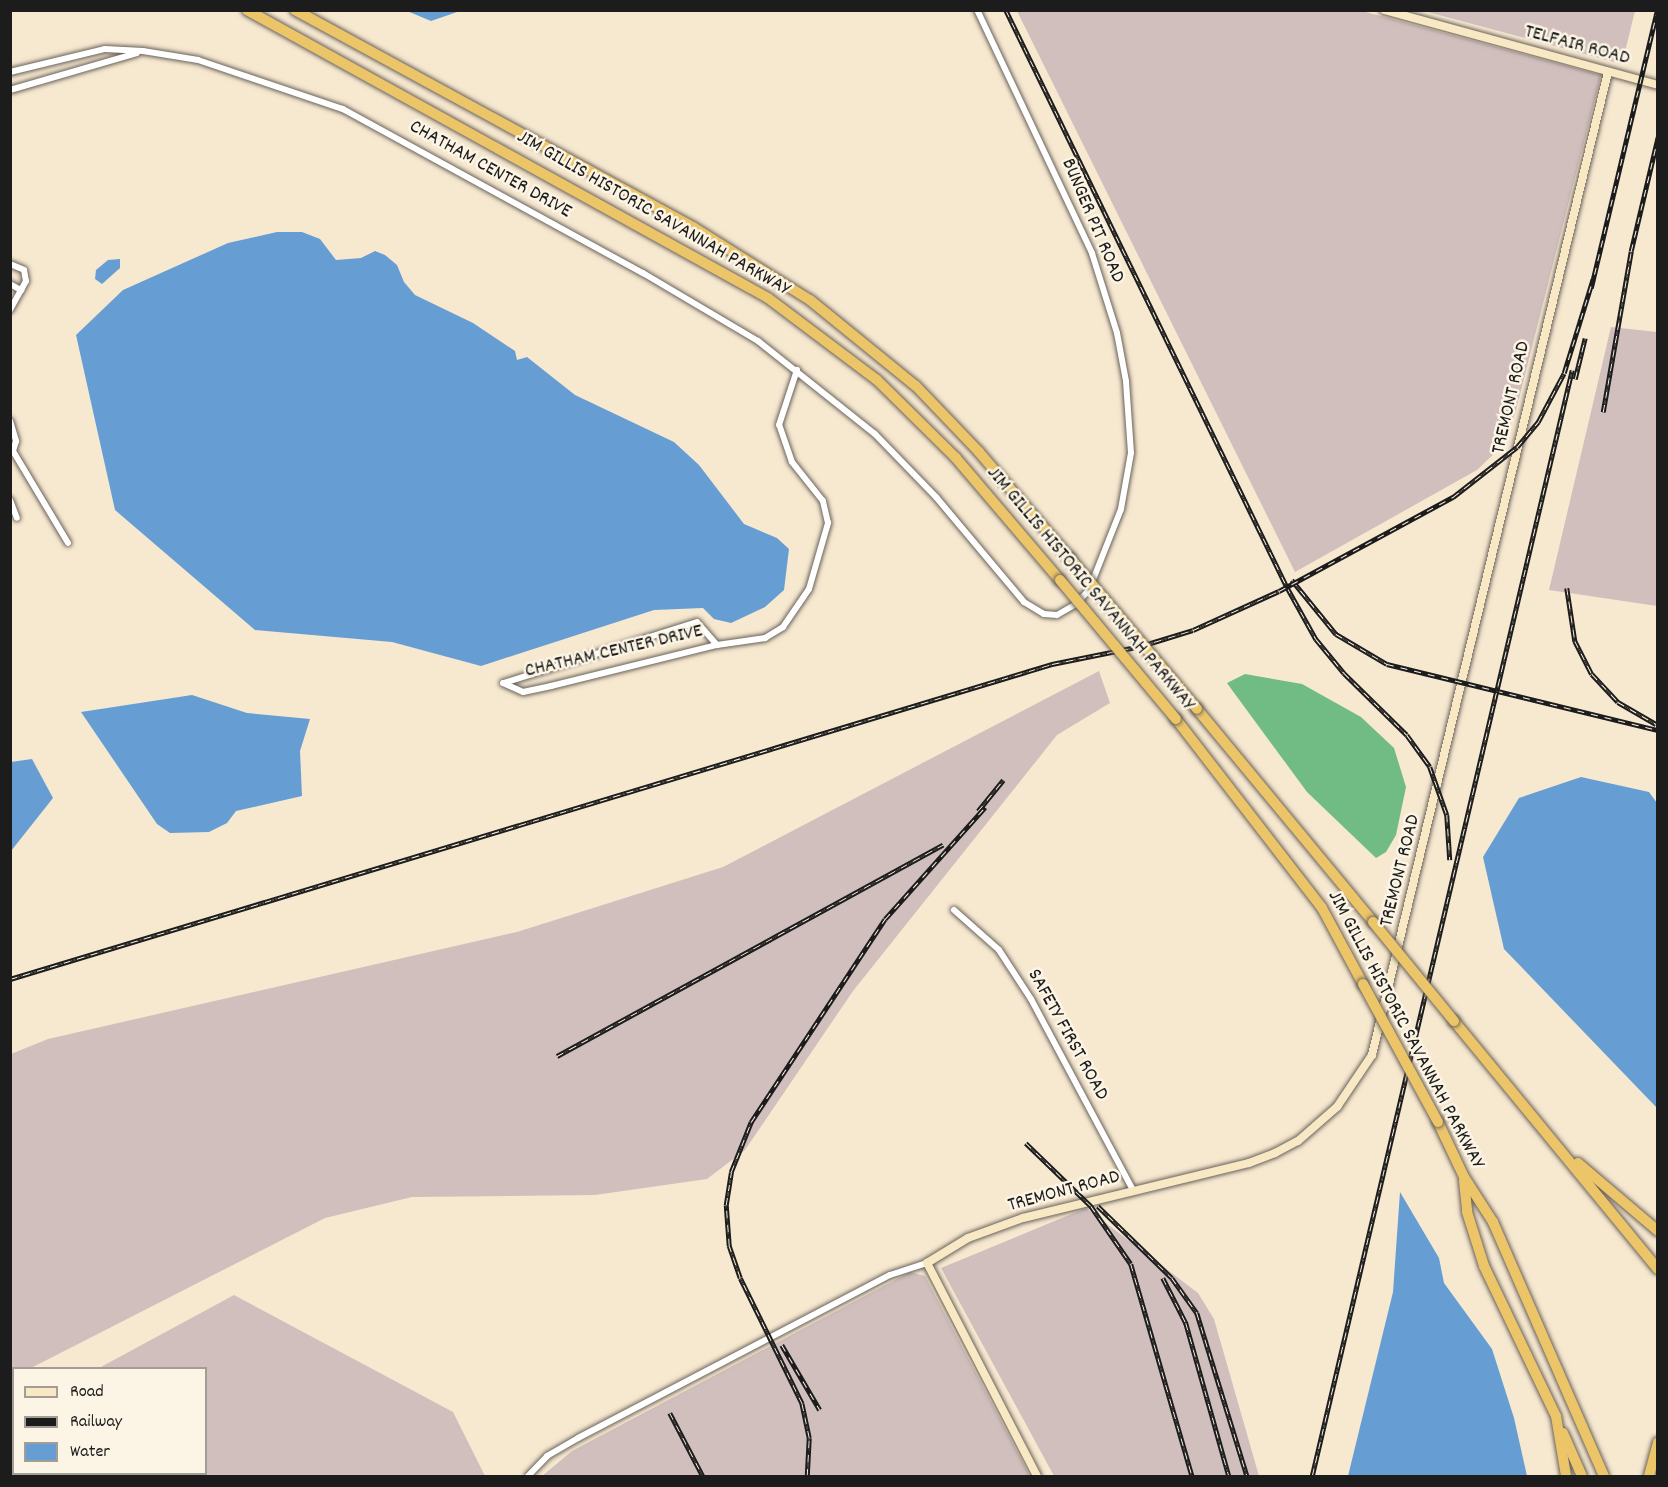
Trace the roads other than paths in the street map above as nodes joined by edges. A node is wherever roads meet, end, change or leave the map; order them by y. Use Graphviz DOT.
graph roads {
  1 [pos="247,10"];
  2 [pos="295,10"];
  3 [pos="977,10"];
  4 [pos="1384,10"];
  5 [pos="143,51"];
  6 [pos="10,72"];
  7 [pos="1608,72"];
  8 [pos="1658,85"];
  9 [pos="10,90"];
  10 [pos="10,264"];
  11 [pos="10,284"];
  12 [pos="21,290"];
  13 [pos="12,306"];
  14 [pos="797,370"];
  15 [pos="10,421"];
  16 [pos="12,451"];
  17 [pos="10,500"];
  18 [pos="17,518"];
  19 [pos="68,543"];
  20 [pos="1102,562"];
  21 [pos="717,645"];
  22 [pos="954,910"];
  23 [pos="1545,1131"];
  24 [pos="1464,1177"];
  25 [pos="1133,1190"];
  26 [pos="1658,1231"];
  27 [pos="927,1263"];
  28 [pos="1658,1269"];
  29 [pos="1556,1416"];
  30 [pos="1658,1442"];
  31 [pos="528,1476"];
  32 [pos="1037,1476"];
  33 [pos="1566,1476"];
  34 [pos="1582,1476"];
  35 [pos="1604,1476"];
  36 [pos="1649,1476"];
  1 -- 24 [label="highway, JIM GILLIS HISTORIC SAVANNAH PARKWAY, bridge"];
  2 -- 23 [label="highway, JIM GILLIS HISTORIC SAVANNAH PARKWAY, bridge"];
  3 -- 20 [label="street, BUNGER PIT ROAD"];
  4 -- 7 [label="street, TELFAIR ROAD"];
  5 -- 6 [label="street, CHATHAM CENTER DRIVE"];
  5 -- 9 [label="street, CHATHAM CENTER DRIVE"];
  5 -- 14 [label="street, CHATHAM CENTER DRIVE"];
  7 -- 8 [label="street, TELFAIR ROAD"];
  7 -- 25 [label="street, TREMONT ROAD"];
  10 -- 12 [label="street"];
  11 -- 12 [label="street"];
  12 -- 13 [label="street"];
  14 -- 20 [label="street, CHATHAM CENTER DRIVE"];
  14 -- 21 [label="street, CHATHAM CENTER DRIVE"];
  15 -- 16 [label="street"];
  16 -- 19 [label="street"];
  17 -- 18 [label="street"];
  21 -- 21 [label="street, CHATHAM CENTER DRIVE"];
  22 -- 25 [label="street, SAFETY FIRST ROAD"];
  23 -- 26 [label="highway"];
  23 -- 28 [label="highway, JIM GILLIS HISTORIC SAVANNAH PARKWAY"];
  24 -- 29 [label="highway"];
  24 -- 35 [label="highway, JIM GILLIS HISTORIC SAVANNAH PARKWAY"];
  25 -- 27 [label="street, TREMONT ROAD"];
  27 -- 31 [label="street"];
  27 -- 32 [label="street"];
  29 -- 33 [label="highway"];
  29 -- 34 [label="highway"];
  30 -- 36 [label="highway"];
}
